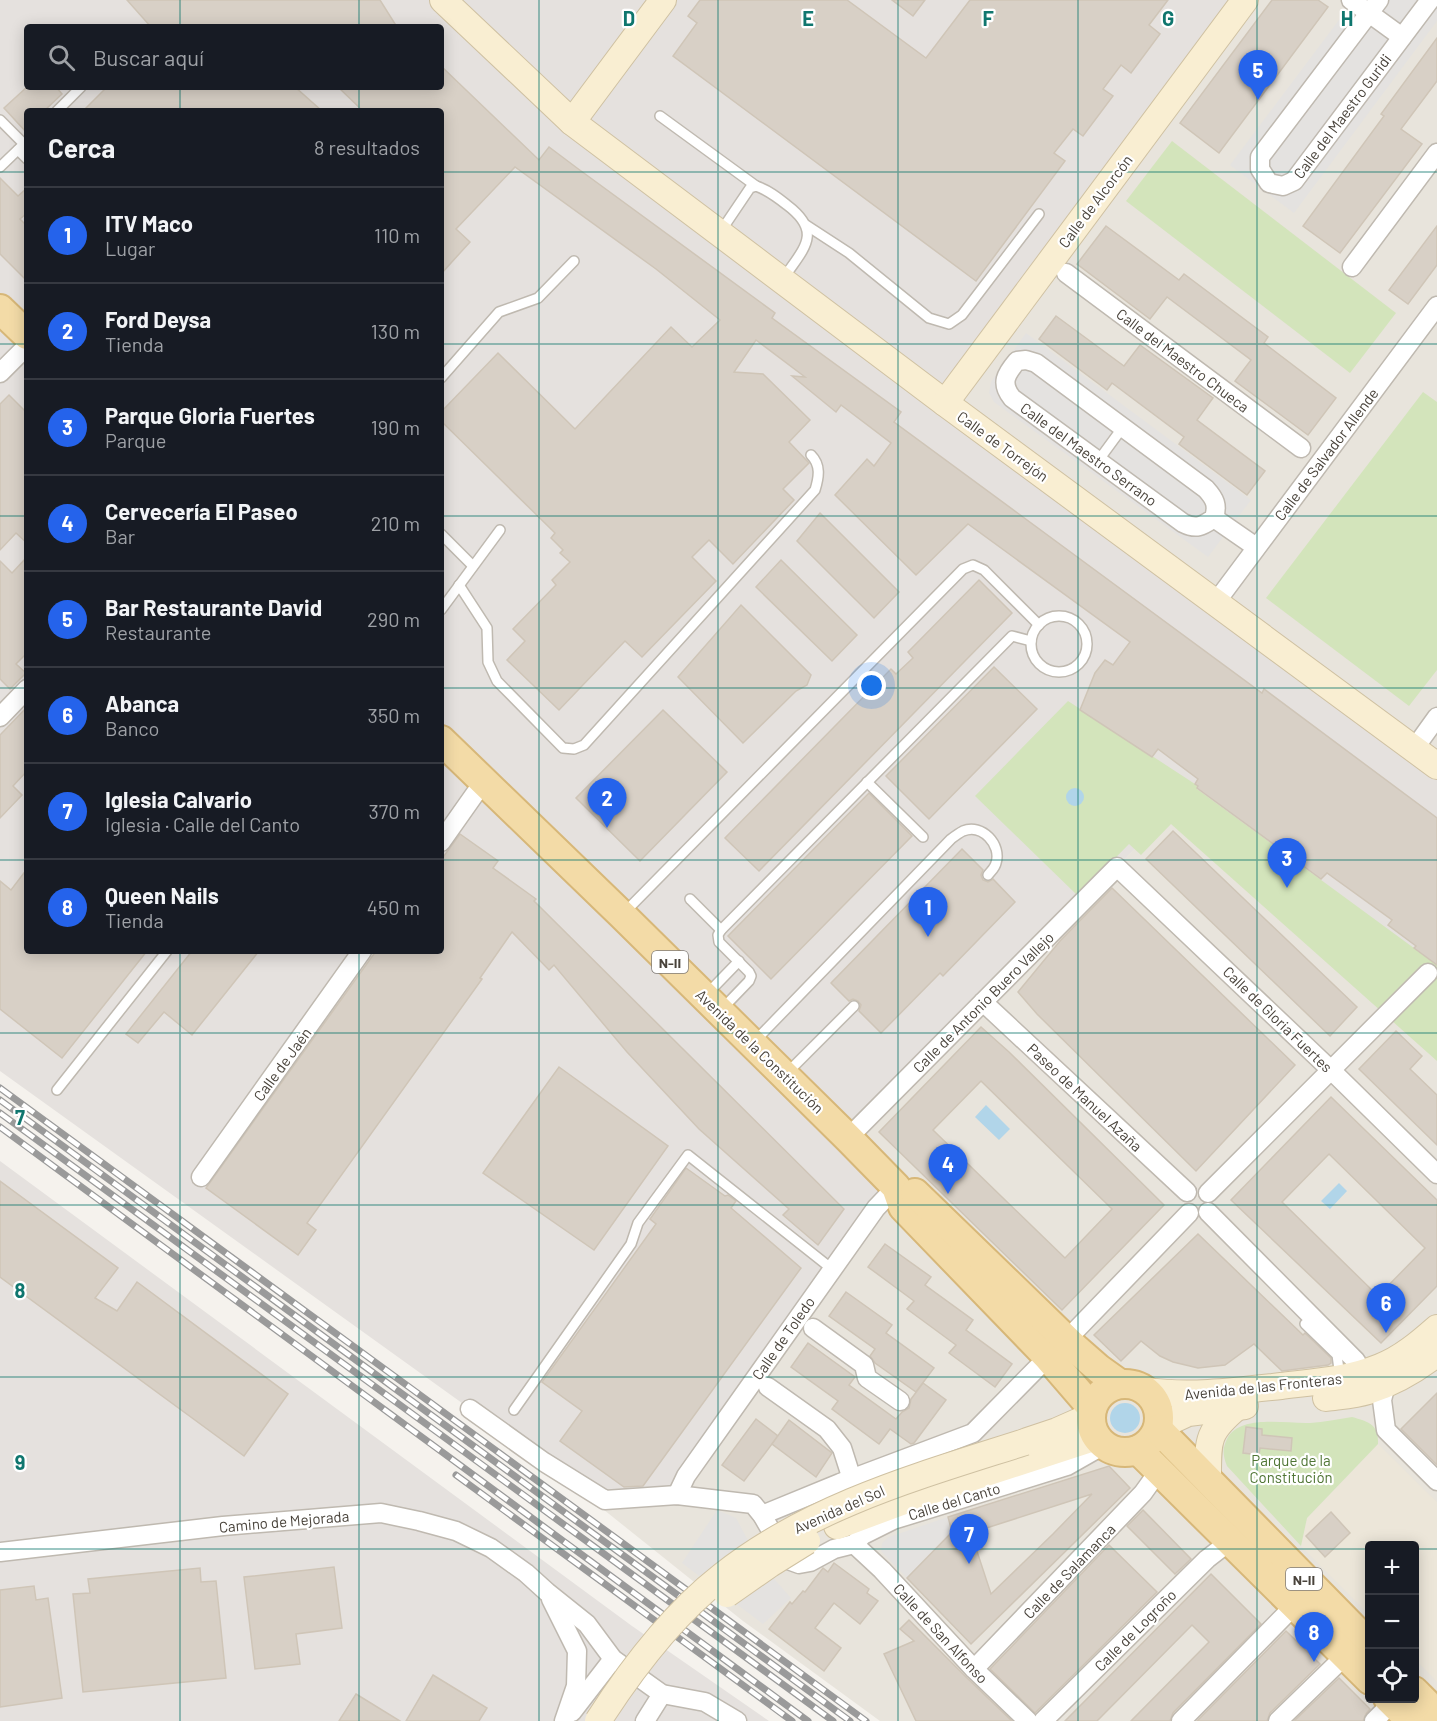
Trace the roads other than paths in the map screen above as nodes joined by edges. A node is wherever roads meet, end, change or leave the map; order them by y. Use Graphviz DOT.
graph roads {
  1 [pos="444,0"];
  2 [pos="663,0"];
  3 [pos="1245,0"];
  4 [pos="1352,0"];
  5 [pos="1430,0"];
  6 [pos="1374,6"];
  7 [pos="1402,37"];
  8 [pos="78,90"];
  9 [pos="60,108"];
  10 [pos="660,116"];
  11 [pos="0,120"];
  12 [pos="572,122"];
  13 [pos="23,145"];
  14 [pos="1437,153"];
  15 [pos="0,167"];
  16 [pos="756,186"];
  17 [pos="1039,214"];
  18 [pos="807,225"];
  19 [pos="719,233"];
  20 [pos="574,261"];
  21 [pos="1352,267"];
  22 [pos="1066,273"];
  23 [pos="782,280"];
  24 [pos="1437,306"];
  25 [pos="0,309"];
  26 [pos="24,332"];
  27 [pos="24,349"];
  28 [pos="0,373"];
  29 [pos="444,375"];
  30 [pos="945,403"];
  31 [pos="1123,427"];
  32 [pos="1301,448"];
  33 [pos="811,455"];
  34 [pos="1098,461"];
  35 [pos="1214,518"];
  36 [pos="500,530"];
  37 [pos="444,537"];
  38 [pos="1256,547"];
  39 [pos="473,566"];
  40 [pos="459,585"];
  41 [pos="1216,602"];
  42 [pos="444,606"];
  43 [pos="1039,625"];
  44 [pos="1031,641"];
  45 [pos="24,692"];
  46 [pos="0,717"];
  47 [pos="1437,717"];
  48 [pos="444,744"];
  49 [pos="1414,749"];
  50 [pos="1437,766"];
  51 [pos="484,781"];
  52 [pos="867,782"];
  53 [pos="923,837"];
  54 [pos="444,838"];
  55 [pos="1117,867"];
  56 [pos="988,875"];
  57 [pos="690,899"];
  58 [pos="622,915"];
  59 [pos="722,930"];
  60 [pos="165,954"];
  61 [pos="361,954"];
  62 [pos="738,961"];
  63 [pos="1428,973"];
  64 [pos="983,1002"];
  65 [pos="712,1004"];
  66 [pos="854,1006"];
  67 [pos="753,1044"];
  68 [pos="1332,1071"];
  69 [pos="785,1075"];
  70 [pos="57,1090"];
  71 [pos="848,1138"];
  72 [pos="1437,1174"];
  73 [pos="201,1177"];
  74 [pos="896,1187"];
  75 [pos="1187,1192"];
  76 [pos="1208,1193"];
  77 [pos="1208,1212"];
  78 [pos="1189,1213"];
  79 [pos="832,1269"];
  80 [pos="1305,1324"];
  81 [pos="813,1328"];
  82 [pos="1437,1328"];
  83 [pos="1077,1329"];
  84 [pos="1437,1353"];
  85 [pos="1048,1357"];
  86 [pos="1348,1370"];
  87 [pos="1120,1384"];
  88 [pos="1386,1384"];
  89 [pos="768,1387"];
  90 [pos="1147,1391"];
  91 [pos="900,1401"];
  92 [pos="1237,1407"];
  93 [pos="470,1409"];
  94 [pos="514,1410"];
  95 [pos="1096,1426"];
  96 [pos="1158,1428"];
  97 [pos="1027,1450"];
  98 [pos="1147,1459"];
  99 [pos="850,1473"];
  100 [pos="1208,1477"];
  101 [pos="1437,1481"];
  102 [pos="677,1495"];
  103 [pos="762,1515"];
  104 [pos="1229,1542"];
  105 [pos="854,1544"];
  106 [pos="0,1552"];
  107 [pos="547,1592"];
  108 [pos="1294,1606"];
  109 [pos="1357,1650"];
  110 [pos="613,1659"];
  111 [pos="1365,1668"];
  112 [pos="974,1669"];
  113 [pos="662,1694"];
  114 [pos="1396,1707"];
  115 [pos="1437,1714"];
  116 [pos="564,1721"];
  117 [pos="598,1721"];
  118 [pos="618,1721"];
  119 [pos="645,1721"];
  120 [pos="737,1721"];
  121 [pos="1028,1721"];
  122 [pos="1043,1721"];
  123 [pos="1180,1721"];
  124 [pos="1278,1721"];
  1 -- 12 [label="street, Calle de Torrejón"];
  2 -- 12 [label="street"];
  3 -- 30 [label="street, Calle de Alcorcón"];
  4 -- 6 [label="street"];
  5 -- 7 [label="street, Calle del Maestro Guridi"];
  6 -- 7 [label="street"];
  6 -- 7 [label="street, Calle del Maestro Guridi"];
  8 -- 9 [label="lane"];
  10 -- 16 [label="lane"];
  11 -- 13 [label="lane"];
  12 -- 19 [label="street, Calle de Torrejón"];
  13 -- 15 [label="lane"];
  14 -- 21 [label="street"];
  16 -- 18 [label="lane"];
  16 -- 19 [label="lane"];
  17 -- 18 [label="lane"];
  18 -- 23 [label="lane"];
  19 -- 23 [label="street, Calle de Torrejón"];
  20 -- 29 [label="lane"];
  22 -- 32 [label="street, Calle del Maestro Chueca"];
  23 -- 30 [label="street, Calle de Torrejón"];
  24 -- 38 [label="street, Calle de Salvador Allende"];
  25 -- 26 [label="main road"];
  27 -- 28 [label="street"];
  30 -- 41 [label="street, Calle de Torrejón"];
  31 -- 34 [label="lane"];
  31 -- 34 [label="street, Calle del Maestro Serrano"];
  31 -- 35 [label="street, Calle del Maestro Serrano"];
  33 -- 40 [label="lane"];
  34 -- 35 [label="street, Calle del Maestro Serrano"];
  35 -- 38 [label="street"];
  36 -- 39 [label="lane"];
  37 -- 39 [label="lane"];
  38 -- 41 [label="street, Calle de Salvador Allende"];
  39 -- 40 [label="lane"];
  40 -- 42 [label="lane"];
  41 -- 49 [label="street, Calle de Torrejón"];
  43 -- 44 [label="lane"];
  43 -- 44 [label="lane"];
  43 -- 58 [label="lane"];
  44 -- 52 [label="lane"];
  45 -- 46 [label="street"];
  47 -- 49 [label="street"];
  48 -- 51 [label="main road, Avenida de la Constitución / N-II"];
  49 -- 50 [label="street, Calle de Torrejón"];
  51 -- 54 [label="street"];
  51 -- 58 [label="main road, Avenida de la Constitución / N-II"];
  52 -- 53 [label="lane"];
  52 -- 59 [label="lane"];
  55 -- 64 [label="street, Calle de Antonio Buero Vallejo"];
  55 -- 68 [label="street, Calle de Gloria Fuertes"];
  56 -- 67 [label="lane"];
  57 -- 59 [label="lane"];
  58 -- 65 [label="main road, Avenida de la Constitución / N-II"];
  59 -- 62 [label="lane"];
  60 -- 70 [label="lane"];
  61 -- 73 [label="street, Calle de Jaén"];
  62 -- 65 [label="lane"];
  62 -- 65 [label="lane"];
  63 -- 68 [label="street"];
  64 -- 71 [label="street, Calle de Antonio Buero Vallejo"];
  64 -- 75 [label="street, Paseo de Manuel Azaña"];
  65 -- 67 [label="main road, Avenida de la Constitución / N-II"];
  66 -- 69 [label="lane"];
  67 -- 69 [label="main road, Avenida de la Constitución / N-II"];
  68 -- 72 [label="street, Calle de Gloria Fuertes"];
  68 -- 76 [label="street"];
  69 -- 71 [label="main road, Avenida de la Constitución / N-II"];
  71 -- 74 [label="main road, Avenida de la Constitución / N-II"];
  74 -- 79 [label="street, Calle de Toledo"];
  74 -- 85 [label="main road, Avenida de la Constitución / N-II"];
  74 -- 87 [label="main road, Avenida de la Constitución / N-II"];
  75 -- 76 [label="street"];
  75 -- 78 [label="street"];
  76 -- 77 [label="street"];
  77 -- 78 [label="street"];
  77 -- 86 [label="street"];
  78 -- 83 [label="street"];
  79 -- 94 [label="lane"];
  79 -- 102 [label="street, Calle de Toledo"];
  80 -- 86 [label="lane"];
  81 -- 91 [label="street"];
  82 -- 86 [label="street, Avenida de las Fronteras"];
  84 -- 88 [label="street, Avenida de las Fronteras"];
  85 -- 95 [label="main road, Avenida de la Constitución / N-II"];
  85 -- 103 [label="street"];
  86 -- 90 [label="street, Avenida de las Fronteras"];
  87 -- 90 [label="main road, N-II"];
  87 -- 95 [label="main road"];
  88 -- 92 [label="street, Avenida de las Fronteras"];
  88 -- 101 [label="street"];
  89 -- 99 [label="street"];
  90 -- 96 [label="main road"];
  92 -- 96 [label="street, Avenida de las Fronteras"];
  92 -- 100 [label="street, Avenida de las Fronteras"];
  93 -- 102 [label="street"];
  95 -- 97 [label="street, Avenida del Sol"];
  95 -- 98 [label="main road"];
  95 -- 105 [label="street, Calle del Canto"];
  96 -- 98 [label="main road"];
  96 -- 100 [label="main road, N-II"];
  97 -- 117 [label="street, Avenida del Sol, bridge"];
  97 -- 118 [label="street, Avenida del Sol, bridge"];
  98 -- 104 [label="main road, N-II"];
  98 -- 112 [label="street, Calle de Salamanca"];
  100 -- 109 [label="main road, N-II"];
  102 -- 103 [label="street"];
  103 -- 105 [label="street, Calle del Canto"];
  104 -- 108 [label="main road, N-II"];
  104 -- 122 [label="street, Calle de Logroño"];
  105 -- 112 [label="street, Calle de San Alfonso"];
  106 -- 107 [label="street, Camino de Mejorada"];
  107 -- 110 [label="street, Camino de Mejorada"];
  107 -- 116 [label="street, Camino de Mejorada"];
  108 -- 109 [label="main road, N-II"];
  108 -- 123 [label="street"];
  109 -- 111 [label="main road, N-II"];
  109 -- 124 [label="street"];
  110 -- 113 [label="street"];
  110 -- 116 [label="street"];
  112 -- 121 [label="street, Calle de San Alfonso"];
  113 -- 119 [label="street"];
  113 -- 120 [label="street"];
  114 -- 115 [label="main road"];
}
